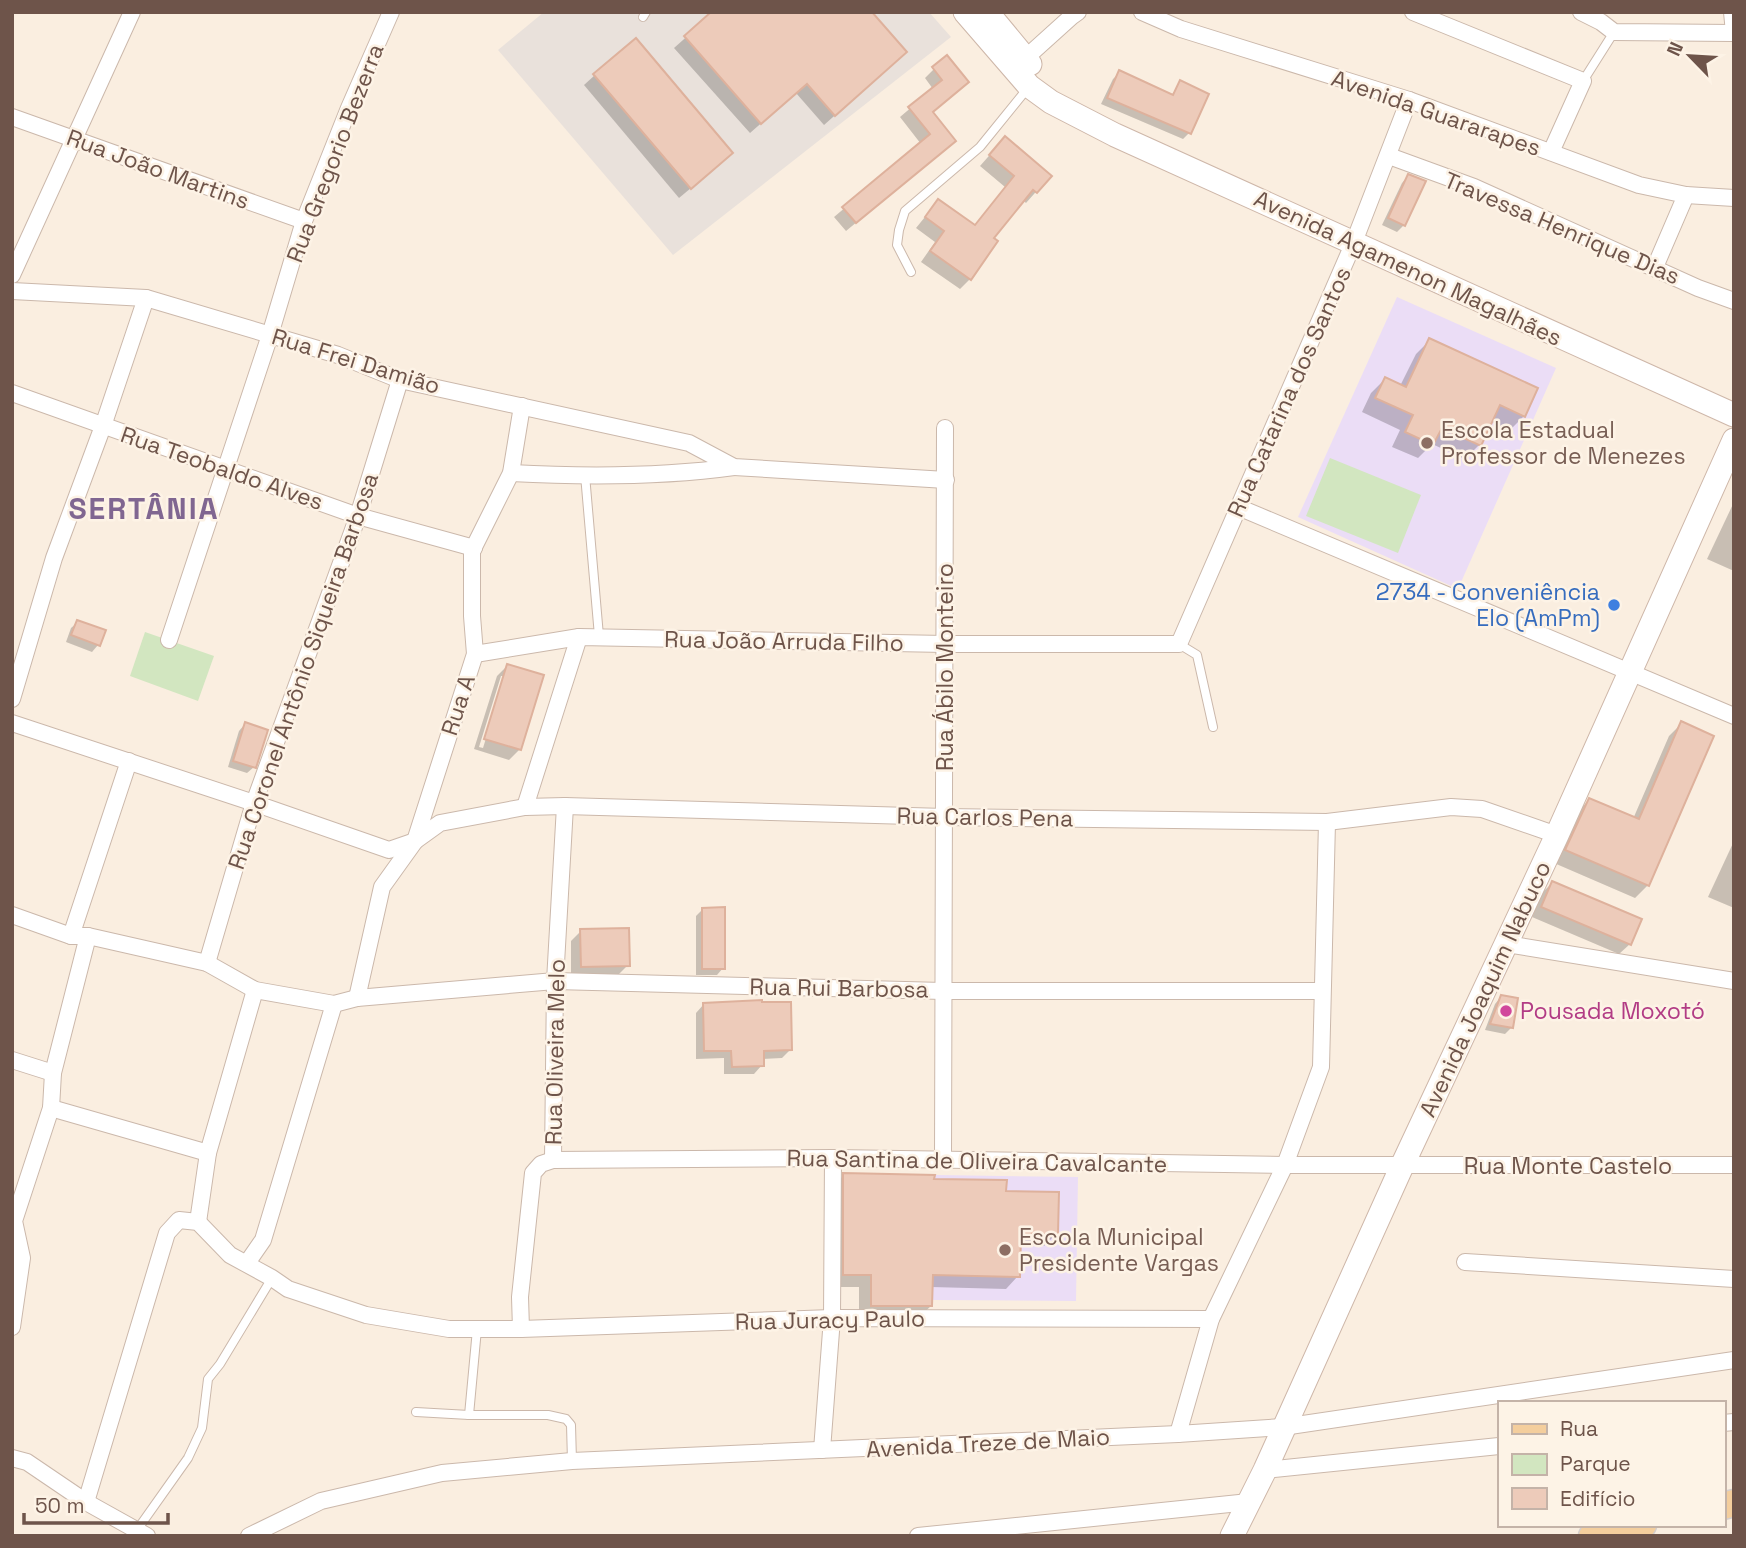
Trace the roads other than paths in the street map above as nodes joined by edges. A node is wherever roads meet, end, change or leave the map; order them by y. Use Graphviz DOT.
graph roads {
  1 [pos="132,12"];
  2 [pos="391,12"];
  3 [pos="965,12"];
  4 [pos="987,12"];
  5 [pos="1078,12"];
  6 [pos="1142,12"];
  7 [pos="1182,12"];
  8 [pos="1413,12"];
  9 [pos="1581,12"];
  10 [pos="1732,12"];
  11 [pos="1181,29"];
  12 [pos="1614,32"];
  13 [pos="1734,33"];
  14 [pos="1019,64"];
  15 [pos="1583,81"];
  16 [pos="1029,86"];
  17 [pos="1409,100"];
  18 [pos="12,117"];
  19 [pos="1084,119"];
  20 [pos="75,139"];
  21 [pos="1551,152"];
  22 [pos="1389,156"];
  23 [pos="1686,195"];
  24 [pos="1734,198"];
  25 [pos="304,220"];
  26 [pos="1354,242"];
  27 [pos="1655,267"];
  28 [pos="911,272"];
  29 [pos="12,275"];
  30 [pos="12,291"];
  31 [pos="146,298"];
  32 [pos="1734,301"];
  33 [pos="270,335"];
  34 [pos="400,380"];
  35 [pos="12,393"];
  36 [pos="522,406"];
  37 [pos="1734,415"];
  38 [pos="103,426"];
  39 [pos="945,428"];
  40 [pos="1734,440"];
  41 [pos="734,467"];
  42 [pos="226,469"];
  43 [pos="511,473"];
  44 [pos="585,475"];
  45 [pos="946,480"];
  46 [pos="1238,507"];
  47 [pos="358,516"];
  48 [pos="474,548"];
  49 [pos="599,636"];
  50 [pos="579,637"];
  51 [pos="169,640"];
  52 [pos="945,644"];
  53 [pos="1179,644"];
  54 [pos="475,654"];
  55 [pos="1630,672"];
  56 [pos="12,699"];
  57 [pos="1734,716"];
  58 [pos="12,723"];
  59 [pos="1213,727"];
  60 [pos="129,761"];
  61 [pos="254,803"];
  62 [pos="565,806"];
  63 [pos="524,807"];
  64 [pos="945,817"];
  65 [pos="1327,822"];
  66 [pos="1557,835"];
  67 [pos="415,841"];
  68 [pos="12,915"];
  69 [pos="71,936"];
  70 [pos="88,936"];
  71 [pos="1507,944"];
  72 [pos="207,963"];
  73 [pos="555,981"];
  74 [pos="1734,981"];
  75 [pos="256,990"];
  76 [pos="943,991"];
  77 [pos="1322,991"];
  78 [pos="357,998"];
  79 [pos="334,1004"];
  80 [pos="12,1060"];
  81 [pos="53,1073"];
  82 [pos="51,1108"];
  83 [pos="208,1153"];
  84 [pos="834,1158"];
  85 [pos="943,1159"];
  86 [pos="552,1160"];
  87 [pos="1285,1165"];
  88 [pos="1734,1165"];
  89 [pos="1402,1166"];
  90 [pos="13,1221"];
  91 [pos="198,1222"];
  92 [pos="1465,1262"];
  93 [pos="247,1263"];
  94 [pos="272,1278"];
  95 [pos="1734,1279"];
  96 [pos="832,1318"];
  97 [pos="1211,1320"];
  98 [pos="12,1327"];
  99 [pos="477,1329"];
  100 [pos="522,1329"];
  101 [pos="1734,1360"];
  102 [pos="416,1412"];
  103 [pos="470,1415"];
  104 [pos="1283,1427"];
  105 [pos="1178,1434"];
  106 [pos="1498,1446"];
  107 [pos="822,1450"];
  108 [pos="12,1458"];
  109 [pos="572,1461"];
  110 [pos="1265,1470"];
  111 [pos="86,1502"];
  112 [pos="1250,1502"];
  113 [pos="1634,1527"];
  114 [pos="142,1533"];
  115 [pos="249,1536"];
  116 [pos="918,1536"];
  117 [pos="1231,1536"];
  118 [pos="1592,1536"];
  1 -- 20 [label="street"];
  2 -- 25 [label="street, Rua Gregorio Bezerra"];
  3 -- 14 [label="main road, Avenida Agamenon Magalhães"];
  4 -- 14 [label="main road, Avenida Agamenon Magalhães"];
  5 -- 14 [label="street"];
  6 -- 11 [label="street, Avenida Guararapes"];
  7 -- 11 [label="street"];
  8 -- 15 [label="street"];
  9 -- 12 [label="street"];
  10 -- 13 [label="street"];
  11 -- 17 [label="street, Avenida Guararapes"];
  12 -- 13 [label="street"];
  12 -- 15 [label="lane"];
  14 -- 16 [label="main road, Avenida Agamenon Magalhães"];
  14 -- 19 [label="main road, Avenida Agamenon Magalhães"];
  15 -- 21 [label="street"];
  16 -- 19 [label="main road, Avenida Agamenon Magalhães"];
  16 -- 28 [label="lane"];
  17 -- 21 [label="street, Avenida Guararapes"];
  17 -- 22 [label="street, Rua Catarina dos Santos"];
  18 -- 20 [label="street, Rua João Martins"];
  19 -- 26 [label="main road, Avenida Agamenon Magalhães"];
  20 -- 25 [label="street, Rua João Martins"];
  20 -- 29 [label="street"];
  21 -- 23 [label="street, Avenida Guararapes"];
  22 -- 26 [label="street, Rua Catarina dos Santos"];
  22 -- 27 [label="street, Travessa Henrique Dias"];
  23 -- 24 [label="street, Avenida Guararapes"];
  23 -- 27 [label="street"];
  25 -- 33 [label="street, Rua Gregorio Bezerra"];
  26 -- 37 [label="main road, Avenida Agamenon Magalhães"];
  26 -- 46 [label="street, Rua Catarina dos Santos"];
  27 -- 32 [label="street, Travessa Henrique Dias"];
  30 -- 31 [label="street, Rua Frei Damião"];
  31 -- 33 [label="street, Rua Frei Damião"];
  31 -- 38 [label="street"];
  33 -- 34 [label="street, Rua Frei Damião"];
  33 -- 42 [label="street, Rua Gregorio Bezerra"];
  34 -- 36 [label="street, Rua Frei Damião"];
  34 -- 47 [label="street, Rua Coronel Antônio Siqueira Barbosa"];
  35 -- 38 [label="street, Rua Teobaldo Alves"];
  36 -- 41 [label="street, Rua Frei Damião"];
  36 -- 43 [label="street, Rua A"];
  38 -- 42 [label="street, Rua Teobaldo Alves"];
  38 -- 56 [label="street"];
  39 -- 45 [label="street, Rua Ábilo Monteiro"];
  40 -- 55 [label="main road, Avenida Joaquim Nabuco"];
  41 -- 44 [label="street, Rua Frei Damião"];
  41 -- 45 [label="street, Rua Frei Damião"];
  42 -- 47 [label="street, Rua Teobaldo Alves"];
  42 -- 51 [label="street, Rua Gregorio Bezerra"];
  43 -- 44 [label="street, Rua Frei Damião"];
  43 -- 48 [label="street, Rua A"];
  44 -- 49 [label="lane"];
  45 -- 52 [label="street, Rua Ábilo Monteiro"];
  46 -- 53 [label="street, Rua Catarina dos Santos"];
  46 -- 55 [label="street"];
  47 -- 48 [label="street, Rua Teobaldo Alves"];
  47 -- 61 [label="street, Rua Coronel Antônio Siqueira Barbosa"];
  48 -- 54 [label="street, Rua A"];
  49 -- 50 [label="street, Rua João Arruda Filho"];
  49 -- 52 [label="street, Rua João Arruda Filho"];
  50 -- 54 [label="street, Rua João Arruda Filho"];
  50 -- 63 [label="street"];
  52 -- 53 [label="street, Rua João Arruda Filho"];
  52 -- 64 [label="street, Rua Ábilo Monteiro"];
  53 -- 59 [label="lane"];
  54 -- 67 [label="street, Rua A"];
  55 -- 57 [label="street"];
  55 -- 66 [label="main road, Avenida Joaquim Nabuco"];
  58 -- 60 [label="street"];
  60 -- 61 [label="street"];
  60 -- 69 [label="street"];
  61 -- 67 [label="street"];
  61 -- 72 [label="street, Rua Coronel Antônio Siqueira Barbosa"];
  62 -- 63 [label="street, Rua Carlos Pena"];
  62 -- 64 [label="street, Rua Carlos Pena"];
  62 -- 73 [label="street, Rua Oliveira Melo"];
  63 -- 67 [label="street, Rua Carlos Pena"];
  64 -- 65 [label="street, Rua Carlos Pena"];
  64 -- 76 [label="street, Rua Ábilo Monteiro"];
  65 -- 66 [label="street, Rua Carlos Pena"];
  65 -- 77 [label="street"];
  66 -- 71 [label="main road, Avenida Joaquim Nabuco"];
  67 -- 78 [label="street, Rua A"];
  68 -- 69 [label="street"];
  69 -- 70 [label="street"];
  70 -- 72 [label="street"];
  70 -- 81 [label="street"];
  71 -- 74 [label="street"];
  71 -- 89 [label="main road, Avenida Joaquim Nabuco"];
  72 -- 75 [label="street"];
  73 -- 76 [label="street, Rua Rui Barbosa"];
  73 -- 78 [label="street, Rua Rui Barbosa"];
  73 -- 86 [label="street, Rua Oliveira Melo"];
  75 -- 79 [label="street"];
  75 -- 83 [label="street"];
  76 -- 77 [label="street, Rua Rui Barbosa"];
  76 -- 85 [label="street, Rua Ábilo Monteiro"];
  77 -- 87 [label="street"];
  78 -- 79 [label="street, Rua Rui Barbosa"];
  79 -- 93 [label="street"];
  80 -- 81 [label="street"];
  81 -- 82 [label="street"];
  82 -- 83 [label="street"];
  82 -- 90 [label="street"];
  83 -- 91 [label="street"];
  84 -- 85 [label="street, Rua Santina de Oliveira Cavalcante"];
  84 -- 86 [label="street, Rua Santina de Oliveira Cavalcante"];
  84 -- 96 [label="street"];
  85 -- 87 [label="street, Rua Santina de Oliveira Cavalcante"];
  86 -- 100 [label="street, Rua Oliveira Melo"];
  87 -- 89 [label="street, Rua Santina de Oliveira Cavalcante"];
  87 -- 97 [label="street"];
  88 -- 89 [label="street, Rua Monte Castelo"];
  89 -- 104 [label="main road, Avenida Joaquim Nabuco"];
  90 -- 98 [label="street"];
  91 -- 93 [label="street, Rua Juracy Paulo"];
  91 -- 111 [label="street"];
  92 -- 95 [label="street"];
  93 -- 94 [label="street, Rua Juracy Paulo"];
  94 -- 99 [label="street, Rua Juracy Paulo"];
  94 -- 114 [label="lane"];
  96 -- 97 [label="street, Rua Juracy Paulo"];
  96 -- 100 [label="street, Rua Juracy Paulo"];
  96 -- 107 [label="street"];
  97 -- 105 [label="street"];
  99 -- 100 [label="street, Rua Juracy Paulo"];
  99 -- 103 [label="lane"];
  101 -- 104 [label="street, Avenida Treze de Maio"];
  102 -- 103 [label="lane"];
  103 -- 109 [label="lane"];
  104 -- 105 [label="street, Avenida Treze de Maio"];
  104 -- 110 [label="main road, Avenida Joaquim Nabuco"];
  105 -- 107 [label="street, Avenida Treze de Maio"];
  106 -- 110 [label="street"];
  107 -- 109 [label="street, Avenida Treze de Maio"];
  108 -- 111 [label="street"];
  109 -- 115 [label="street, Avenida Treze de Maio"];
  110 -- 112 [label="main road, Avenida Joaquim Nabuco"];
  111 -- 114 [label="street"];
  112 -- 116 [label="street"];
  112 -- 117 [label="main road, Avenida Joaquim Nabuco"];
  113 -- 118 [label="main road"];
}
